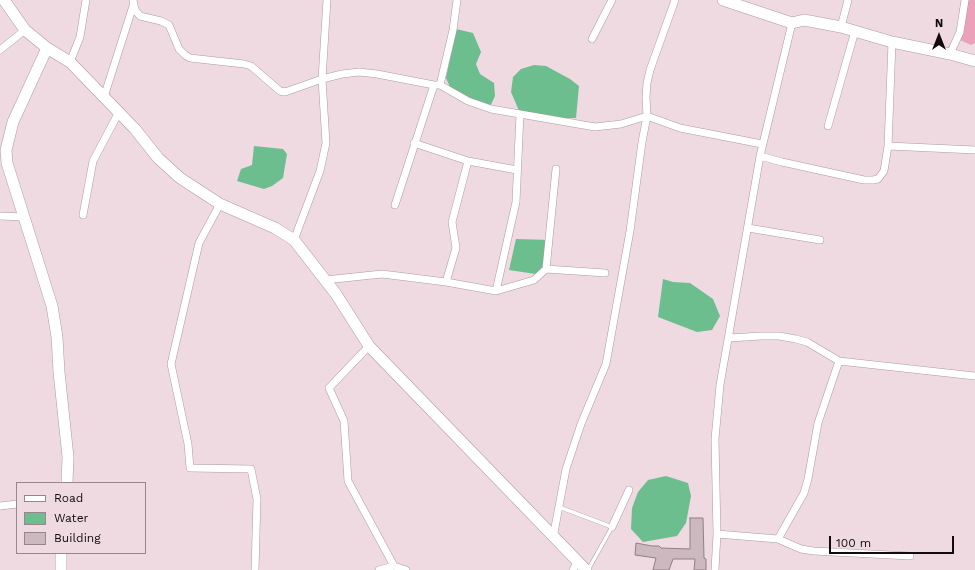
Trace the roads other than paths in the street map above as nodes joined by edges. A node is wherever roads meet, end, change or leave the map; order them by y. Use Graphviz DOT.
graph roads {
  1 [pos="4,0"];
  2 [pos="86,0"];
  3 [pos="327,0"];
  4 [pos="457,0"];
  5 [pos="612,0"];
  6 [pos="675,0"];
  7 [pos="723,0"];
  8 [pos="848,0"];
  9 [pos="965,0"];
  10 [pos="133,3"];
  11 [pos="792,23"];
  12 [pos="841,27"];
  13 [pos="25,30"];
  14 [pos="855,31"];
  15 [pos="592,39"];
  16 [pos="892,42"];
  17 [pos="48,48"];
  18 [pos="0,50"];
  19 [pos="950,54"];
  20 [pos="975,61"];
  21 [pos="70,62"];
  22 [pos="322,79"];
  23 [pos="437,85"];
  24 [pos="104,97"];
  25 [pos="119,112"];
  26 [pos="520,114"];
  27 [pos="646,116"];
  28 [pos="828,126"];
  29 [pos="414,144"];
  30 [pos="762,144"];
  31 [pos="888,146"];
  32 [pos="975,150"];
  33 [pos="760,156"];
  34 [pos="468,161"];
  35 [pos="556,169"];
  36 [pos="517,170"];
  37 [pos="220,204"];
  38 [pos="394,205"];
  39 [pos="83,215"];
  40 [pos="0,216"];
  41 [pos="24,217"];
  42 [pos="748,228"];
  43 [pos="294,240"];
  44 [pos="820,240"];
  45 [pos="546,270"];
  46 [pos="605,273"];
  47 [pos="325,280"];
  48 [pos="446,282"];
  49 [pos="496,291"];
  50 [pos="729,338"];
  51 [pos="369,346"];
  52 [pos="839,362"];
  53 [pos="975,376"];
  54 [pos="67,482"];
  55 [pos="629,490"];
  56 [pos="16,504"];
  57 [pos="0,506"];
  58 [pos="559,507"];
  59 [pos="612,527"];
  60 [pos="716,534"];
  61 [pos="553,538"];
  62 [pos="778,539"];
  63 [pos="61,554"];
  64 [pos="910,556"];
  65 [pos="394,566"];
  66 [pos="575,566"];
  67 [pos="61,570"];
  68 [pos="255,570"];
  69 [pos="379,570"];
  70 [pos="406,570"];
  71 [pos="587,570"];
  72 [pos="715,570"];
  1 -- 13 [label="street"];
  2 -- 21 [label="street"];
  3 -- 22 [label="street"];
  4 -- 23 [label="street"];
  5 -- 15 [label="street"];
  6 -- 27 [label="street"];
  7 -- 11 [label="street"];
  8 -- 12 [label="street"];
  9 -- 19 [label="street"];
  10 -- 22 [label="street"];
  10 -- 24 [label="street"];
  11 -- 12 [label="street"];
  11 -- 30 [label="street"];
  12 -- 14 [label="street"];
  13 -- 17 [label="street"];
  13 -- 18 [label="street"];
  14 -- 16 [label="street"];
  14 -- 28 [label="street"];
  16 -- 19 [label="street"];
  16 -- 31 [label="street"];
  17 -- 21 [label="street"];
  17 -- 41 [label="street"];
  19 -- 20 [label="street"];
  21 -- 24 [label="street"];
  22 -- 23 [label="street"];
  22 -- 43 [label="street"];
  23 -- 26 [label="street"];
  23 -- 29 [label="street"];
  24 -- 25 [label="street"];
  25 -- 37 [label="street"];
  25 -- 39 [label="street"];
  26 -- 27 [label="street"];
  26 -- 36 [label="street"];
  27 -- 30 [label="street"];
  27 -- 58 [label="street"];
  29 -- 34 [label="street"];
  29 -- 38 [label="street"];
  30 -- 33 [label="street"];
  31 -- 32 [label="street"];
  31 -- 33 [label="street"];
  33 -- 42 [label="street"];
  34 -- 36 [label="street"];
  34 -- 48 [label="street"];
  35 -- 45 [label="street"];
  36 -- 49 [label="street"];
  37 -- 43 [label="street"];
  37 -- 68 [label="street"];
  40 -- 41 [label="street"];
  41 -- 54 [label="street"];
  42 -- 44 [label="street"];
  42 -- 50 [label="street"];
  43 -- 47 [label="street"];
  45 -- 46 [label="street"];
  45 -- 49 [label="street"];
  47 -- 48 [label="street"];
  47 -- 51 [label="street"];
  48 -- 49 [label="street"];
  50 -- 52 [label="street"];
  50 -- 60 [label="street"];
  51 -- 61 [label="street"];
  51 -- 65 [label="street"];
  52 -- 53 [label="street"];
  52 -- 62 [label="street"];
  55 -- 59 [label="street"];
  56 -- 57 [label="street"];
  58 -- 59 [label="lane"];
  58 -- 61 [label="street"];
  59 -- 71 [label="lane"];
  60 -- 62 [label="street"];
  60 -- 72 [label="street"];
  61 -- 66 [label="street"];
  62 -- 64 [label="street"];
  63 -- 67 [label="street"];
  65 -- 69 [label="street"];
  65 -- 70 [label="street"];
  66 -- 71 [label="street"];
}
